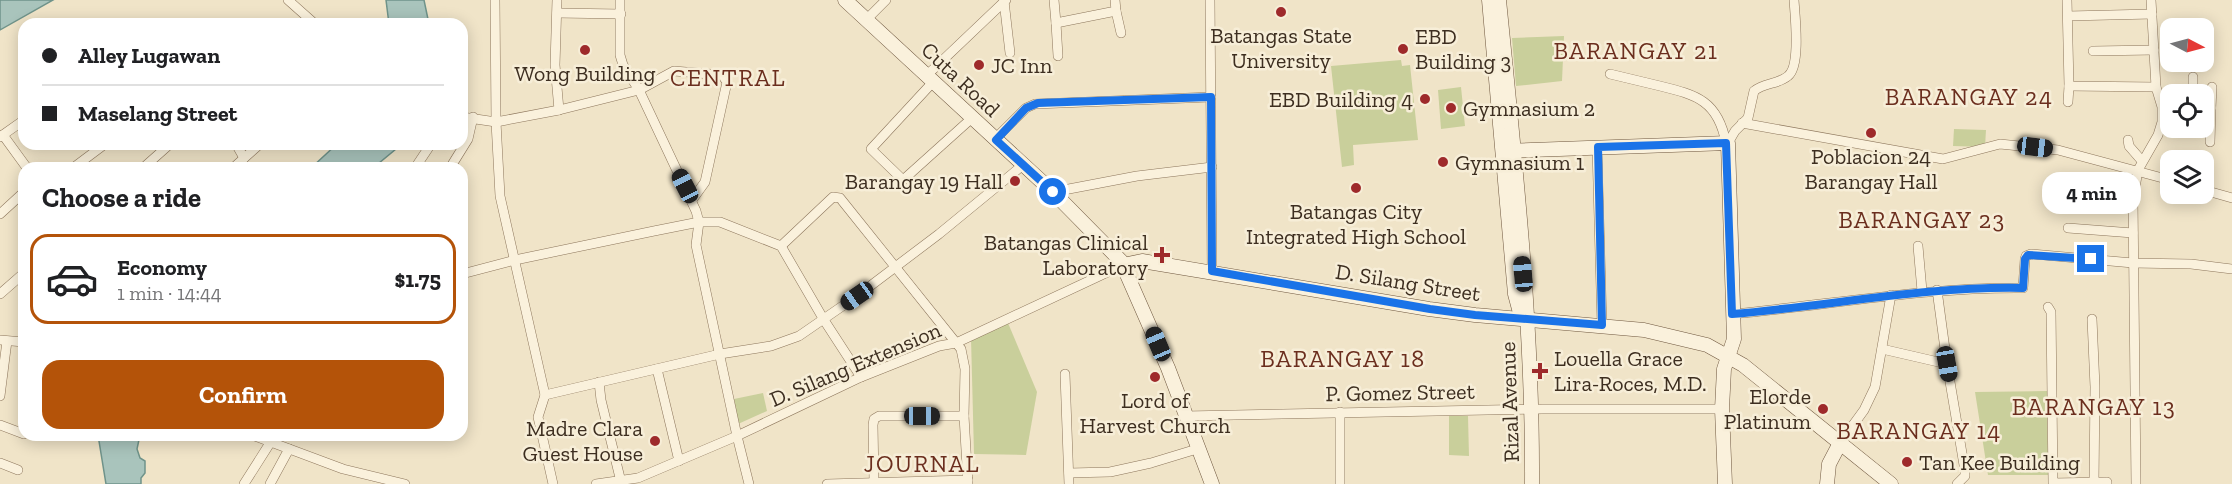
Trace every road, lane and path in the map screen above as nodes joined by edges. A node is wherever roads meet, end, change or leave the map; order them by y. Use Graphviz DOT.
graph roads {
  1 [pos="288,0"];
  2 [pos="495,0"];
  3 [pos="556,0"];
  4 [pos="620,0"];
  5 [pos="845,0"];
  6 [pos="886,0"];
  7 [pos="1054,0"];
  8 [pos="1115,0"];
  9 [pos="1210,0"];
  10 [pos="1489,0"];
  11 [pos="1499,0"];
  12 [pos="1794,0"];
  13 [pos="2067,0"];
  14 [pos="2151,0"];
  15 [pos="1005,1"];
  16 [pos="1116,11"];
  17 [pos="556,14"];
  18 [pos="621,14"];
  19 [pos="2152,14"];
  20 [pos="2068,16"];
  21 [pos="308,18"];
  22 [pos="866,20"];
  23 [pos="1056,23"];
  24 [pos="1121,33"];
  25 [pos="2154,50"];
  26 [pos="2093,51"];
  27 [pos="1010,52"];
  28 [pos="1058,56"];
  29 [pos="1610,74"];
  30 [pos="2193,77"];
  31 [pos="930,79"];
  32 [pos="2193,84"];
  33 [pos="2069,86"];
  34 [pos="2156,87"];
  35 [pos="639,90"];
  36 [pos="2160,95"];
  37 [pos="1211,97"];
  38 [pos="2068,102"];
  39 [pos="559,110"];
  40 [pos="468,117"];
  41 [pos="473,117"];
  42 [pos="972,118"];
  43 [pos="496,122"];
  44 [pos="1742,123"];
  45 [pos="18,124"];
  46 [pos="2160,128"];
  47 [pos="1,136"];
  48 [pos="2210,138"];
  49 [pos="468,139"];
  50 [pos="996,140"];
  51 [pos="2128,140"];
  52 [pos="2210,142"];
  53 [pos="1727,143"];
  54 [pos="1598,147"];
  55 [pos="97,150"];
  56 [pos="163,150"];
  57 [pos="239,150"];
  58 [pos="253,150"];
  59 [pos="1508,151"];
  60 [pos="244,158"];
  61 [pos="2142,160"];
  62 [pos="22,162"];
  63 [pos="81,162"];
  64 [pos="150,162"];
  65 [pos="240,162"];
  66 [pos="1023,165"];
  67 [pos="1212,167"];
  68 [pos="2138,170"];
  69 [pos="2160,177"];
  70 [pos="1053,192"];
  71 [pos="2214,193"];
  72 [pos="18,198"];
  73 [pos="2232,198"];
  74 [pos="693,201"];
  75 [pos="0,214"];
  76 [pos="699,222"];
  77 [pos="2068,228"];
  78 [pos="2133,233"];
  79 [pos="782,246"];
  80 [pos="1918,246"];
  81 [pos="515,260"];
  82 [pos="2133,263"];
  83 [pos="1123,266"];
  84 [pos="894,267"];
  85 [pos="2232,269"];
  86 [pos="1212,271"];
  87 [pos="468,272"];
  88 [pos="18,278"];
  89 [pos="1937,290"];
  90 [pos="1922,291"];
  91 [pos="0,294"];
  92 [pos="1891,295"];
  93 [pos="2048,307"];
  94 [pos="1732,314"];
  95 [pos="2092,319"];
  96 [pos="824,320"];
  97 [pos="1527,320"];
  98 [pos="1602,325"];
  99 [pos="4,340"];
  100 [pos="956,342"];
  101 [pos="1882,349"];
  102 [pos="720,354"];
  103 [pos="1729,357"];
  104 [pos="1947,364"];
  105 [pos="657,369"];
  106 [pos="1065,374"];
  107 [pos="861,377"];
  108 [pos="599,382"];
  109 [pos="545,395"];
  110 [pos="0,396"];
  111 [pos="1722,409"];
  112 [pos="1532,411"];
  113 [pos="1340,412"];
  114 [pos="964,416"];
  115 [pos="1185,416"];
  116 [pos="0,425"];
  117 [pos="18,432"];
  118 [pos="737,436"];
  119 [pos="266,441"];
  120 [pos="1840,442"];
  121 [pos="270,443"];
  122 [pos="289,449"];
  123 [pos="1197,449"];
  124 [pos="679,462"];
  125 [pos="0,463"];
  126 [pos="18,470"];
  127 [pos="1069,473"];
  128 [pos="638,481"];
  129 [pos="873,481"];
  130 [pos="621,482"];
  131 [pos="968,482"];
  132 [pos="2094,483"];
  133 [pos="244,484"];
  134 [pos="270,484"];
  135 [pos="405,484"];
  136 [pos="553,484"];
  137 [pos="596,484"];
  138 [pos="749,484"];
  139 [pos="827,484"];
  140 [pos="1069,484"];
  141 [pos="1212,484"];
  142 [pos="1340,484"];
  143 [pos="1532,484"];
  144 [pos="1725,484"];
  145 [pos="1827,484"];
  146 [pos="1891,484"];
  147 [pos="1957,484"];
  148 [pos="2107,484"];
  149 [pos="2136,484"];
  1 -- 21 [label="street"];
  2 -- 43 [label="street"];
  3 -- 17 [label="street"];
  4 -- 18 [label="street"];
  5 -- 22 [label="street, Cuta Road"];
  6 -- 22 [label="street"];
  7 -- 23 [label="street"];
  8 -- 16 [label="street"];
  9 -- 37 [label="street"];
  10 -- 59 [label="street, Rizal Avenue"];
  11 -- 59 [label="street, Rizal Avenue"];
  12 -- 44 [label="street"];
  13 -- 20 [label="street"];
  14 -- 19 [label="street"];
  15 -- 27 [label="street"];
  15 -- 31 [label="street"];
  16 -- 23 [label="street"];
  16 -- 24 [label="street"];
  17 -- 18 [label="street"];
  17 -- 39 [label="street"];
  18 -- 35 [label="street"];
  19 -- 20 [label="street"];
  19 -- 25 [label="street"];
  20 -- 33 [label="street"];
  22 -- 31 [label="street, Cuta Road"];
  23 -- 28 [label="street"];
  25 -- 26 [label="street"];
  25 -- 34 [label="street"];
  29 -- 53 [label="street"];
  30 -- 32 [label="street"];
  31 -- 42 [label="street, Cuta Road"];
  31 -- 42 [label="street"];
  33 -- 34 [label="street"];
  33 -- 38 [label="street"];
  34 -- 36 [label="street"];
  35 -- 39 [label="street"];
  35 -- 74 [label="street"];
  35 -- 74 [label="street"];
  37 -- 50 [label="street"];
  37 -- 67 [label="street"];
  39 -- 43 [label="street"];
  40 -- 41 [label="street"];
  41 -- 43 [label="street"];
  41 -- 49 [label="street"];
  42 -- 50 [label="street, Cuta Road"];
  43 -- 81 [label="street"];
  44 -- 53 [label="street"];
  44 -- 68 [label="street"];
  45 -- 47 [label="street"];
  46 -- 61 [label="street"];
  47 -- 62 [label="street"];
  48 -- 52 [label="street"];
  50 -- 66 [label="street, Cuta Road"];
  51 -- 61 [label="street"];
  53 -- 54 [label="street"];
  53 -- 94 [label="street"];
  54 -- 59 [label="street"];
  54 -- 98 [label="street"];
  55 -- 63 [label="street"];
  56 -- 64 [label="street"];
  57 -- 60 [label="street"];
  58 -- 60 [label="street"];
  59 -- 97 [label="street, Rizal Avenue"];
  60 -- 65 [label="street"];
  61 -- 68 [label="street"];
  66 -- 70 [label="street, Cuta Road"];
  66 -- 84 [label="street"];
  67 -- 70 [label="street"];
  67 -- 86 [label="street"];
  68 -- 69 [label="street"];
  68 -- 78 [label="street"];
  70 -- 83 [label="street, Cuta Road"];
  71 -- 73 [label="street"];
  72 -- 75 [label="street"];
  74 -- 76 [label="street"];
  76 -- 79 [label="street"];
  76 -- 81 [label="street"];
  76 -- 102 [label="street"];
  77 -- 78 [label="street"];
  78 -- 82 [label="street"];
  79 -- 84 [label="street"];
  79 -- 96 [label="street"];
  80 -- 90 [label="street"];
  81 -- 87 [label="street"];
  81 -- 109 [label="street"];
  82 -- 85 [label="street"];
  82 -- 89 [label="street"];
  82 -- 149 [label="street"];
  83 -- 86 [label="street, D. Silang Street"];
  83 -- 100 [label="street, D. Silang Extension"];
  83 -- 115 [label="street, Cuta Road"];
  84 -- 96 [label="street"];
  84 -- 100 [label="street"];
  86 -- 97 [label="street, D. Silang Street"];
  88 -- 91 [label="street"];
  89 -- 90 [label="street"];
  89 -- 104 [label="street"];
  90 -- 92 [label="street"];
  92 -- 94 [label="street"];
  92 -- 101 [label="street"];
  93 -- 132 [label="street"];
  94 -- 103 [label="street"];
  95 -- 132 [label="street"];
  96 -- 102 [label="street"];
  96 -- 107 [label="street"];
  97 -- 98 [label="street, D. Silang Street"];
  97 -- 112 [label="street, Rizal Avenue"];
  98 -- 103 [label="street, D. Silang Street"];
  99 -- 110 [label="street"];
  100 -- 107 [label="street, D. Silang Extension"];
  100 -- 114 [label="street"];
  101 -- 104 [label="street"];
  101 -- 120 [label="street"];
  102 -- 105 [label="street"];
  102 -- 118 [label="street"];
  103 -- 111 [label="street"];
  103 -- 120 [label="street, D. Silang Street"];
  104 -- 147 [label="street"];
  105 -- 108 [label="street"];
  105 -- 124 [label="street"];
  106 -- 127 [label="street"];
  107 -- 118 [label="street, D. Silang Extension"];
  108 -- 109 [label="street"];
  108 -- 130 [label="street"];
  109 -- 136 [label="street"];
  111 -- 112 [label="street, P. Gomez Street"];
  111 -- 144 [label="street"];
  112 -- 113 [label="street, P. Gomez Street"];
  112 -- 143 [label="street, Rizal Avenue"];
  113 -- 115 [label="street, P. Gomez Street"];
  113 -- 142 [label="street"];
  114 -- 129 [label="street"];
  114 -- 131 [label="street"];
  115 -- 123 [label="street, Cuta Road"];
  116 -- 117 [label="street"];
  118 -- 124 [label="street, D. Silang Extension"];
  118 -- 138 [label="street"];
  119 -- 121 [label="street"];
  120 -- 145 [label="street"];
  120 -- 146 [label="street, D. Silang Street"];
  121 -- 122 [label="street"];
  121 -- 133 [label="street"];
  122 -- 134 [label="street"];
  122 -- 135 [label="street"];
  123 -- 127 [label="street"];
  123 -- 141 [label="street, Cuta Road"];
  124 -- 128 [label="street, D. Silang Extension"];
  125 -- 126 [label="street"];
  127 -- 140 [label="street"];
  128 -- 130 [label="street, D. Silang Extension"];
  129 -- 131 [label="street"];
  129 -- 139 [label="street"];
  130 -- 137 [label="street, D. Silang Extension"];
  132 -- 148 [label="street"];
}
